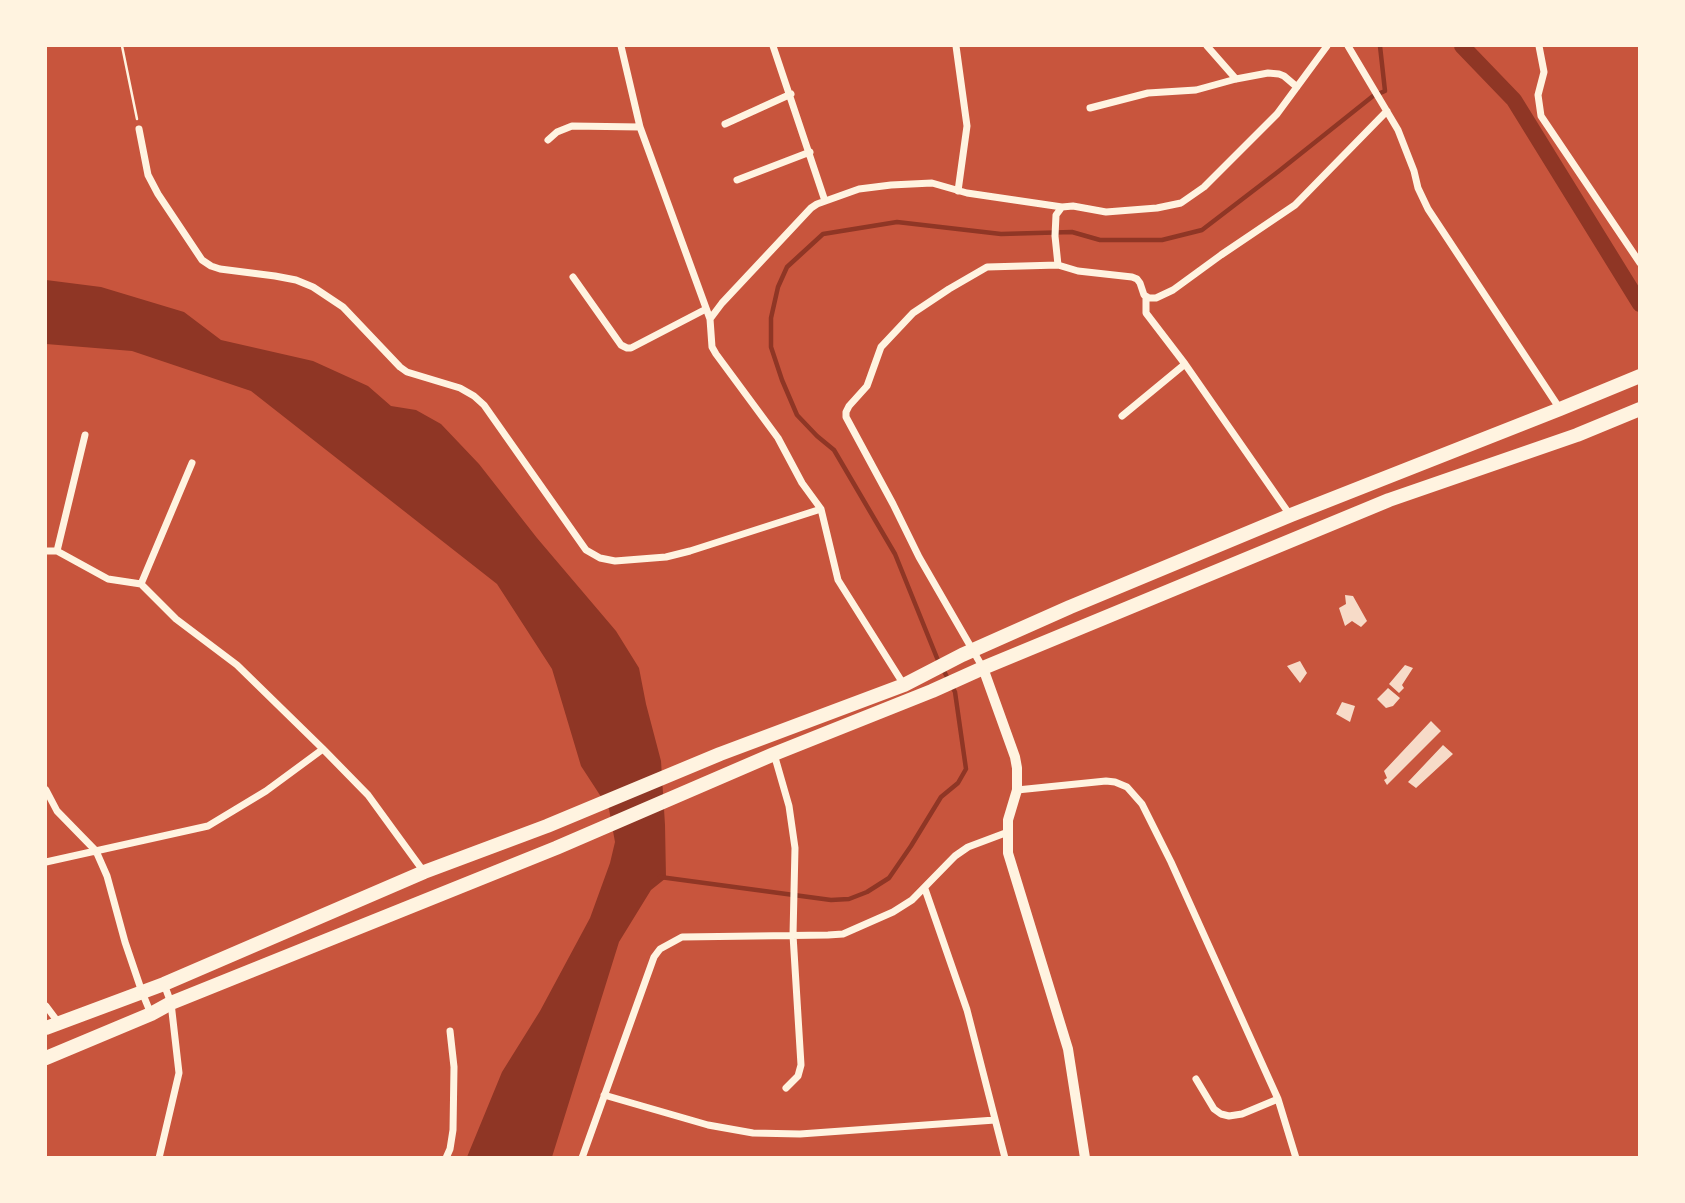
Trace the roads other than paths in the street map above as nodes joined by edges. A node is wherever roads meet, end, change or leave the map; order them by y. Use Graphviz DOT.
graph roads {
  1 [pos="621,46"];
  2 [pos="773,46"];
  3 [pos="956,46"];
  4 [pos="1207,46"];
  5 [pos="1328,46"];
  6 [pos="1348,46"];
  7 [pos="1539,46"];
  8 [pos="1236,79"];
  9 [pos="1297,87"];
  10 [pos="791,94"];
  11 [pos="1090,108"];
  12 [pos="1387,111"];
  13 [pos="725,124"];
  14 [pos="639,127"];
  15 [pos="139,129"];
  16 [pos="548,140"];
  17 [pos="810,152"];
  18 [pos="737,180"];
  19 [pos="958,191"];
  20 [pos="825,201"];
  21 [pos="1062,207"];
  22 [pos="1640,263"];
  23 [pos="1058,265"];
  24 [pos="573,278"];
  25 [pos="1146,297"];
  26 [pos="706,309"];
  27 [pos="710,319"];
  28 [pos="1185,364"];
  29 [pos="1640,376"];
  30 [pos="1560,409"];
  31 [pos="1640,409"];
  32 [pos="1122,416"];
  33 [pos="86,435"];
  34 [pos="192,463"];
  35 [pos="821,509"];
  36 [pos="1291,515"];
  37 [pos="46,551"];
  38 [pos="57,551"];
  39 [pos="141,584"];
  40 [pos="968,653"];
  41 [pos="983,668"];
  42 [pos="904,685"];
  43 [pos="323,749"];
  44 [pos="774,754"];
  45 [pos="46,790"];
  46 [pos="1017,790"];
  47 [pos="1008,832"];
  48 [pos="96,851"];
  49 [pos="46,862"];
  50 [pos="424,872"];
  51 [pos="925,889"];
  52 [pos="793,935"];
  53 [pos="164,984"];
  54 [pos="142,992"];
  55 [pos="171,1003"];
  56 [pos="46,1006"];
  57 [pos="151,1014"];
  58 [pos="52,1025"];
  59 [pos="450,1031"];
  60 [pos="46,1058"];
  61 [pos="1196,1079"];
  62 [pos="786,1088"];
  63 [pos="604,1095"];
  64 [pos="1278,1099"];
  65 [pos="995,1120"];
  66 [pos="159,1157"];
  67 [pos="446,1157"];
  68 [pos="582,1157"];
  69 [pos="1005,1157"];
  70 [pos="1085,1157"];
  71 [pos="1296,1157"];
  1 -- 14 [label="street"];
  2 -- 10 [label="street"];
  3 -- 19 [label="street"];
  4 -- 8 [label="street"];
  5 -- 9 [label="street"];
  6 -- 12 [label="street"];
  7 -- 22 [label="street"];
  8 -- 9 [label="street"];
  8 -- 11 [label="street"];
  9 -- 21 [label="street"];
  10 -- 13 [label="street"];
  10 -- 17 [label="street"];
  12 -- 25 [label="street"];
  12 -- 30 [label="street"];
  14 -- 16 [label="street"];
  14 -- 26 [label="street"];
  15 -- 35 [label="street"];
  17 -- 18 [label="street"];
  17 -- 20 [label="street"];
  19 -- 20 [label="street"];
  19 -- 21 [label="street"];
  20 -- 27 [label="street"];
  21 -- 23 [label="street"];
  23 -- 25 [label="street"];
  23 -- 40 [label="street"];
  24 -- 26 [label="street"];
  25 -- 28 [label="street"];
  26 -- 27 [label="street"];
  27 -- 35 [label="street"];
  28 -- 32 [label="street"];
  28 -- 36 [label="street"];
  29 -- 30 [label="highway"];
  30 -- 36 [label="highway"];
  31 -- 41 [label="highway"];
  33 -- 38 [label="street"];
  34 -- 39 [label="street"];
  35 -- 42 [label="street"];
  36 -- 40 [label="highway"];
  37 -- 38 [label="street"];
  38 -- 39 [label="street"];
  39 -- 43 [label="street"];
  40 -- 41 [label="street"];
  40 -- 42 [label="highway"];
  41 -- 44 [label="highway"];
  41 -- 46 [label="street"];
  42 -- 50 [label="highway"];
  43 -- 48 [label="street"];
  43 -- 50 [label="street"];
  44 -- 52 [label="street"];
  44 -- 55 [label="highway"];
  45 -- 48 [label="street"];
  46 -- 47 [label="street"];
  46 -- 64 [label="street"];
  47 -- 51 [label="street"];
  47 -- 70 [label="street"];
  48 -- 49 [label="street"];
  48 -- 54 [label="street"];
  50 -- 53 [label="highway"];
  51 -- 52 [label="street"];
  51 -- 65 [label="street"];
  52 -- 62 [label="street"];
  52 -- 63 [label="street"];
  53 -- 54 [label="highway"];
  53 -- 55 [label="street"];
  54 -- 57 [label="street"];
  54 -- 58 [label="highway"];
  55 -- 57 [label="highway"];
  55 -- 66 [label="street"];
  56 -- 58 [label="street"];
  57 -- 60 [label="highway"];
  59 -- 67 [label="street"];
  61 -- 64 [label="street"];
  63 -- 65 [label="street"];
  63 -- 68 [label="street"];
  64 -- 71 [label="street"];
  65 -- 69 [label="street"];
}
